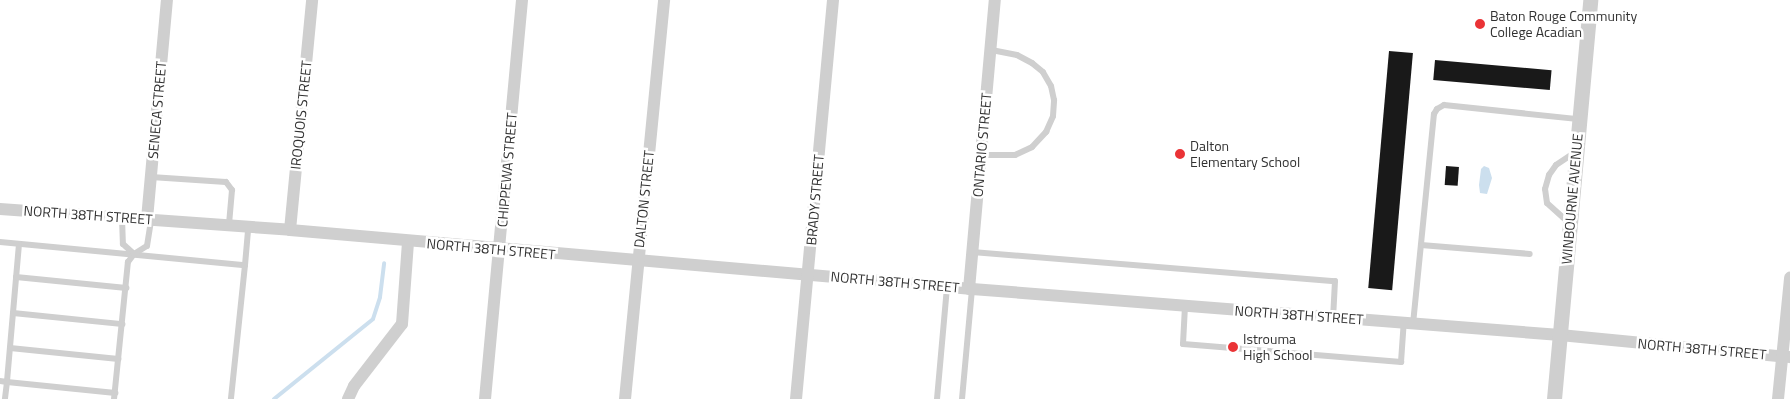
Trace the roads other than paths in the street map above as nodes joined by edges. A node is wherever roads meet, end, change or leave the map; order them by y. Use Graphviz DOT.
graph roads {
  1 [pos="168,0"];
  2 [pos="312,0"];
  3 [pos="522,0"];
  4 [pos="664,0"];
  5 [pos="833,0"];
  6 [pos="995,0"];
  7 [pos="1590,0"];
  8 [pos="990,50"];
  9 [pos="1580,119"];
  10 [pos="1576,151"];
  11 [pos="981,155"];
  12 [pos="150,178"];
  13 [pos="0,209"];
  14 [pos="122,218"];
  15 [pos="149,220"];
  16 [pos="1570,223"];
  17 [pos="229,226"];
  18 [pos="248,227"];
  19 [pos="290,230"];
  20 [pos="0,242"];
  21 [pos="408,242"];
  22 [pos="20,244"];
  23 [pos="1421,245"];
  24 [pos="499,249"];
  25 [pos="972,252"];
  26 [pos="134,254"];
  27 [pos="1530,254"];
  28 [pos="638,261"];
  29 [pos="244,265"];
  30 [pos="808,274"];
  31 [pos="16,277"];
  32 [pos="1790,278"];
  33 [pos="947,287"];
  34 [pos="126,288"];
  35 [pos="970,289"];
  36 [pos="1185,306"];
  37 [pos="13,313"];
  38 [pos="1332,317"];
  39 [pos="1408,323"];
  40 [pos="122,324"];
  41 [pos="1560,335"];
  42 [pos="10,348"];
  43 [pos="1786,356"];
  44 [pos="118,359"];
  45 [pos="4,382"];
  46 [pos="115,396"];
  47 [pos="6,399"];
  48 [pos="231,399"];
  49 [pos="348,399"];
  50 [pos="485,399"];
  51 [pos="625,399"];
  52 [pos="796,399"];
  53 [pos="937,399"];
  54 [pos="962,399"];
  55 [pos="1554,399"];
  56 [pos="1778,399"];
  1 -- 12 [label="street, SENECA STREET"];
  2 -- 19 [label="street, IROQUOIS STREET"];
  3 -- 24 [label="street, CHIPPEWA STREET"];
  4 -- 28 [label="street, DALTON STREET"];
  5 -- 30 [label="street, BRADY STREET"];
  6 -- 8 [label="street, ONTARIO STREET"];
  7 -- 9 [label="street, WINBOURNE AVENUE"];
  8 -- 11 [label="street, ONTARIO STREET"];
  8 -- 11 [label="lane"];
  9 -- 10 [label="street, WINBOURNE AVENUE"];
  9 -- 23 [label="lane"];
  10 -- 16 [label="street, WINBOURNE AVENUE"];
  10 -- 16 [label="lane"];
  11 -- 25 [label="street, ONTARIO STREET"];
  12 -- 15 [label="street, SENECA STREET"];
  12 -- 17 [label="lane"];
  13 -- 14 [label="street, NORTH 38TH STREET"];
  14 -- 15 [label="street, NORTH 38TH STREET"];
  14 -- 26 [label="lane"];
  15 -- 17 [label="street, NORTH 38TH STREET"];
  15 -- 26 [label="lane"];
  16 -- 41 [label="street, WINBOURNE AVENUE"];
  17 -- 18 [label="street, NORTH 38TH STREET"];
  18 -- 19 [label="street, NORTH 38TH STREET"];
  18 -- 29 [label="lane"];
  19 -- 21 [label="street, NORTH 38TH STREET"];
  20 -- 22 [label="lane"];
  21 -- 24 [label="street, NORTH 38TH STREET"];
  21 -- 49 [label="street"];
  22 -- 26 [label="lane"];
  22 -- 31 [label="lane"];
  23 -- 27 [label="lane"];
  23 -- 39 [label="lane"];
  24 -- 28 [label="street, NORTH 38TH STREET"];
  24 -- 50 [label="street, CHIPPEWA STREET"];
  25 -- 35 [label="street, ONTARIO STREET"];
  25 -- 38 [label="lane"];
  26 -- 29 [label="lane"];
  26 -- 34 [label="lane"];
  28 -- 30 [label="street, NORTH 38TH STREET"];
  28 -- 51 [label="street, DALTON STREET"];
  29 -- 48 [label="lane"];
  30 -- 33 [label="street, NORTH 38TH STREET"];
  30 -- 52 [label="street, BRADY STREET"];
  31 -- 34 [label="lane"];
  31 -- 37 [label="lane"];
  32 -- 43 [label="street"];
  33 -- 35 [label="street, NORTH 38TH STREET"];
  33 -- 53 [label="lane"];
  34 -- 40 [label="lane"];
  35 -- 36 [label="street, NORTH 38TH STREET"];
  35 -- 54 [label="lane"];
  36 -- 38 [label="street, NORTH 38TH STREET"];
  36 -- 39 [label="lane"];
  37 -- 40 [label="lane"];
  37 -- 42 [label="lane"];
  38 -- 39 [label="street, NORTH 38TH STREET"];
  39 -- 41 [label="street, NORTH 38TH STREET"];
  40 -- 44 [label="lane"];
  41 -- 43 [label="street, NORTH 38TH STREET"];
  41 -- 55 [label="street, WINBOURNE AVENUE"];
  42 -- 44 [label="lane"];
  42 -- 45 [label="lane"];
  43 -- 56 [label="street"];
  44 -- 46 [label="lane"];
  45 -- 46 [label="lane"];
  45 -- 47 [label="lane"];
}
